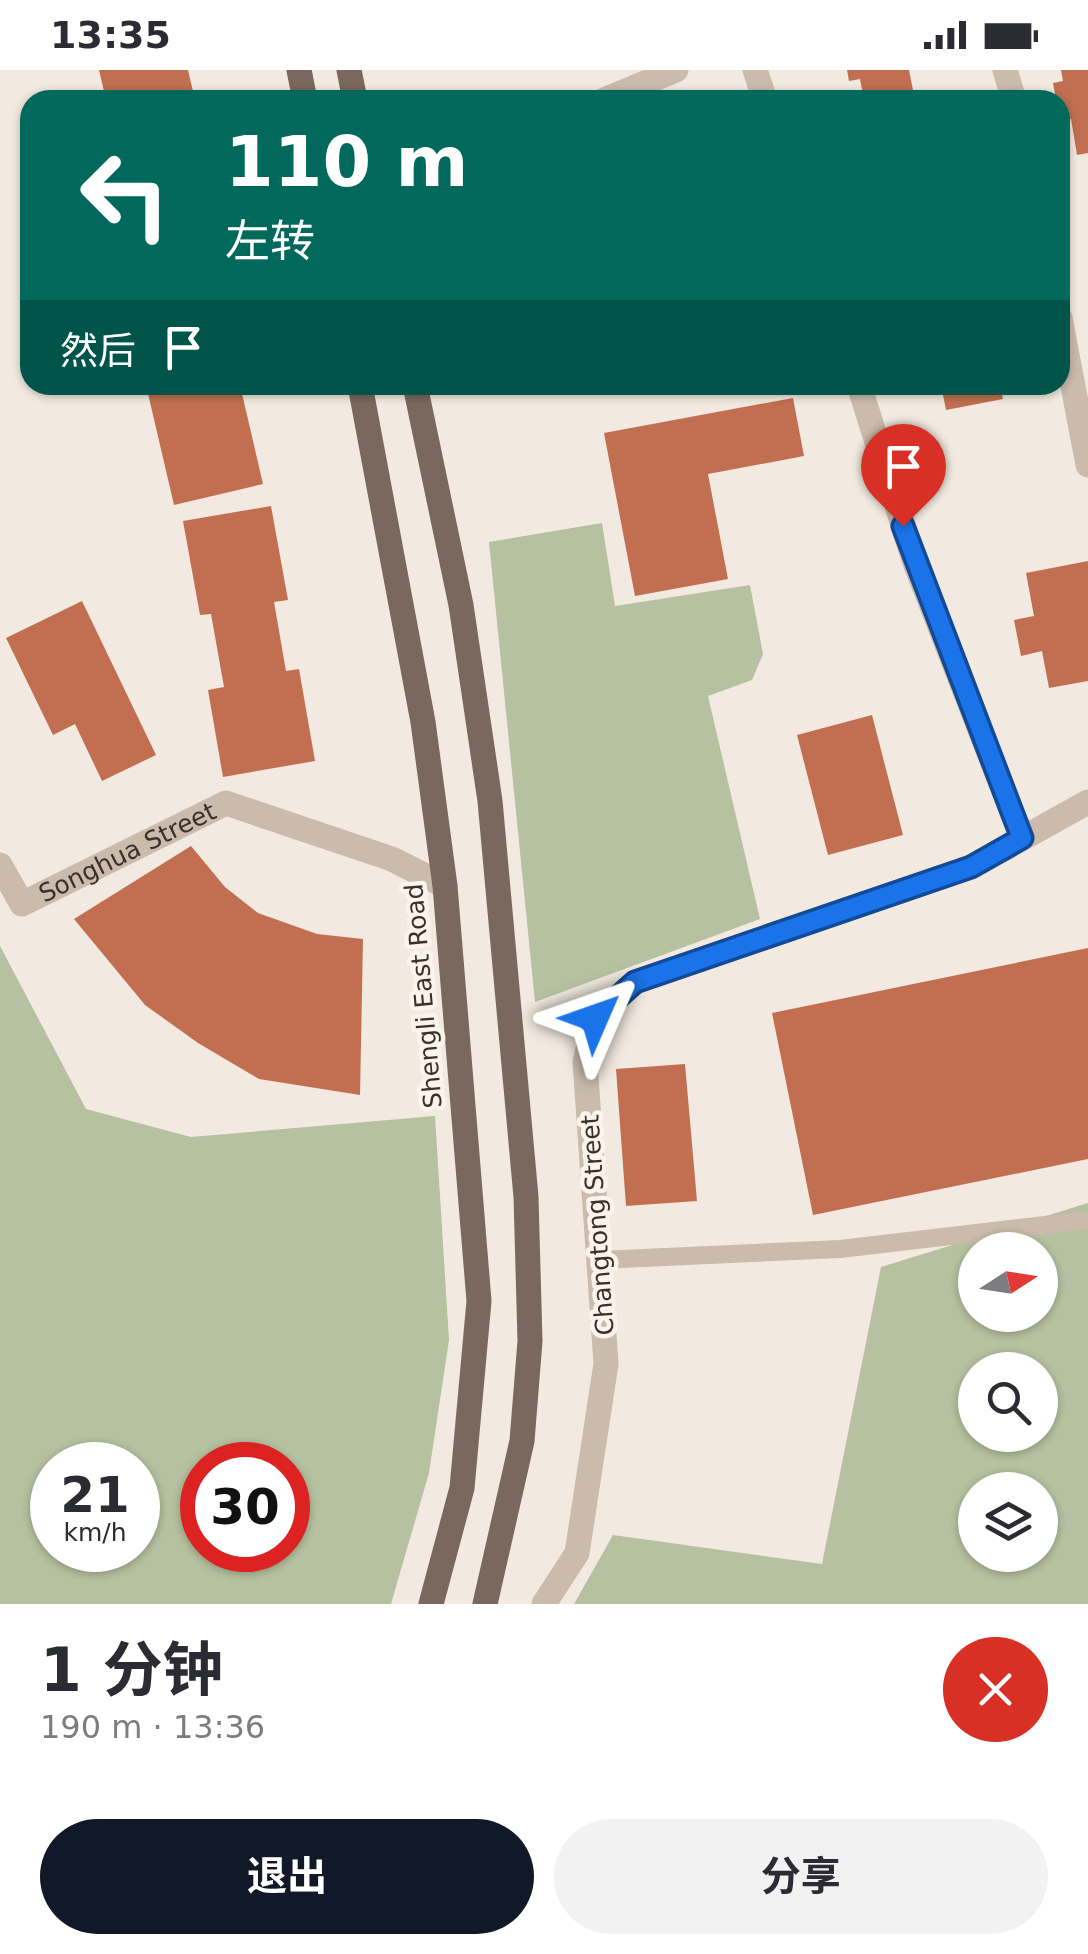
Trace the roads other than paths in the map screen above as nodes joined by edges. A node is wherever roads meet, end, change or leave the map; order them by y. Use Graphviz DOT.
graph roads {
  1 [pos="676,70"];
  2 [pos="628,90"];
  3 [pos="1070,370"];
  4 [pos="362,395"];
  5 [pos="416,395"];
  6 [pos="862,395"];
  7 [pos="1088,465"];
  8 [pos="1088,802"];
  9 [pos="1022,838"];
  10 [pos="0,866"];
  11 [pos="445,886"];
  12 [pos="1088,1220"];
  13 [pos="599,1260"];
  14 [pos="430,1604"];
  15 [pos="485,1604"];
  16 [pos="544,1604"];
  1 -- 2 [label="street"];
  3 -- 7 [label="street"];
  4 -- 11 [label="main road, Shengli East Road"];
  5 -- 15 [label="main road"];
  6 -- 9 [label="street"];
  8 -- 9 [label="street, Changtong Street"];
  9 -- 13 [label="street, Changtong Street"];
  10 -- 11 [label="street, Songhua Street"];
  11 -- 14 [label="main road, Shengli East Road"];
  12 -- 13 [label="lane"];
  13 -- 16 [label="street, Changtong Street"];
}
